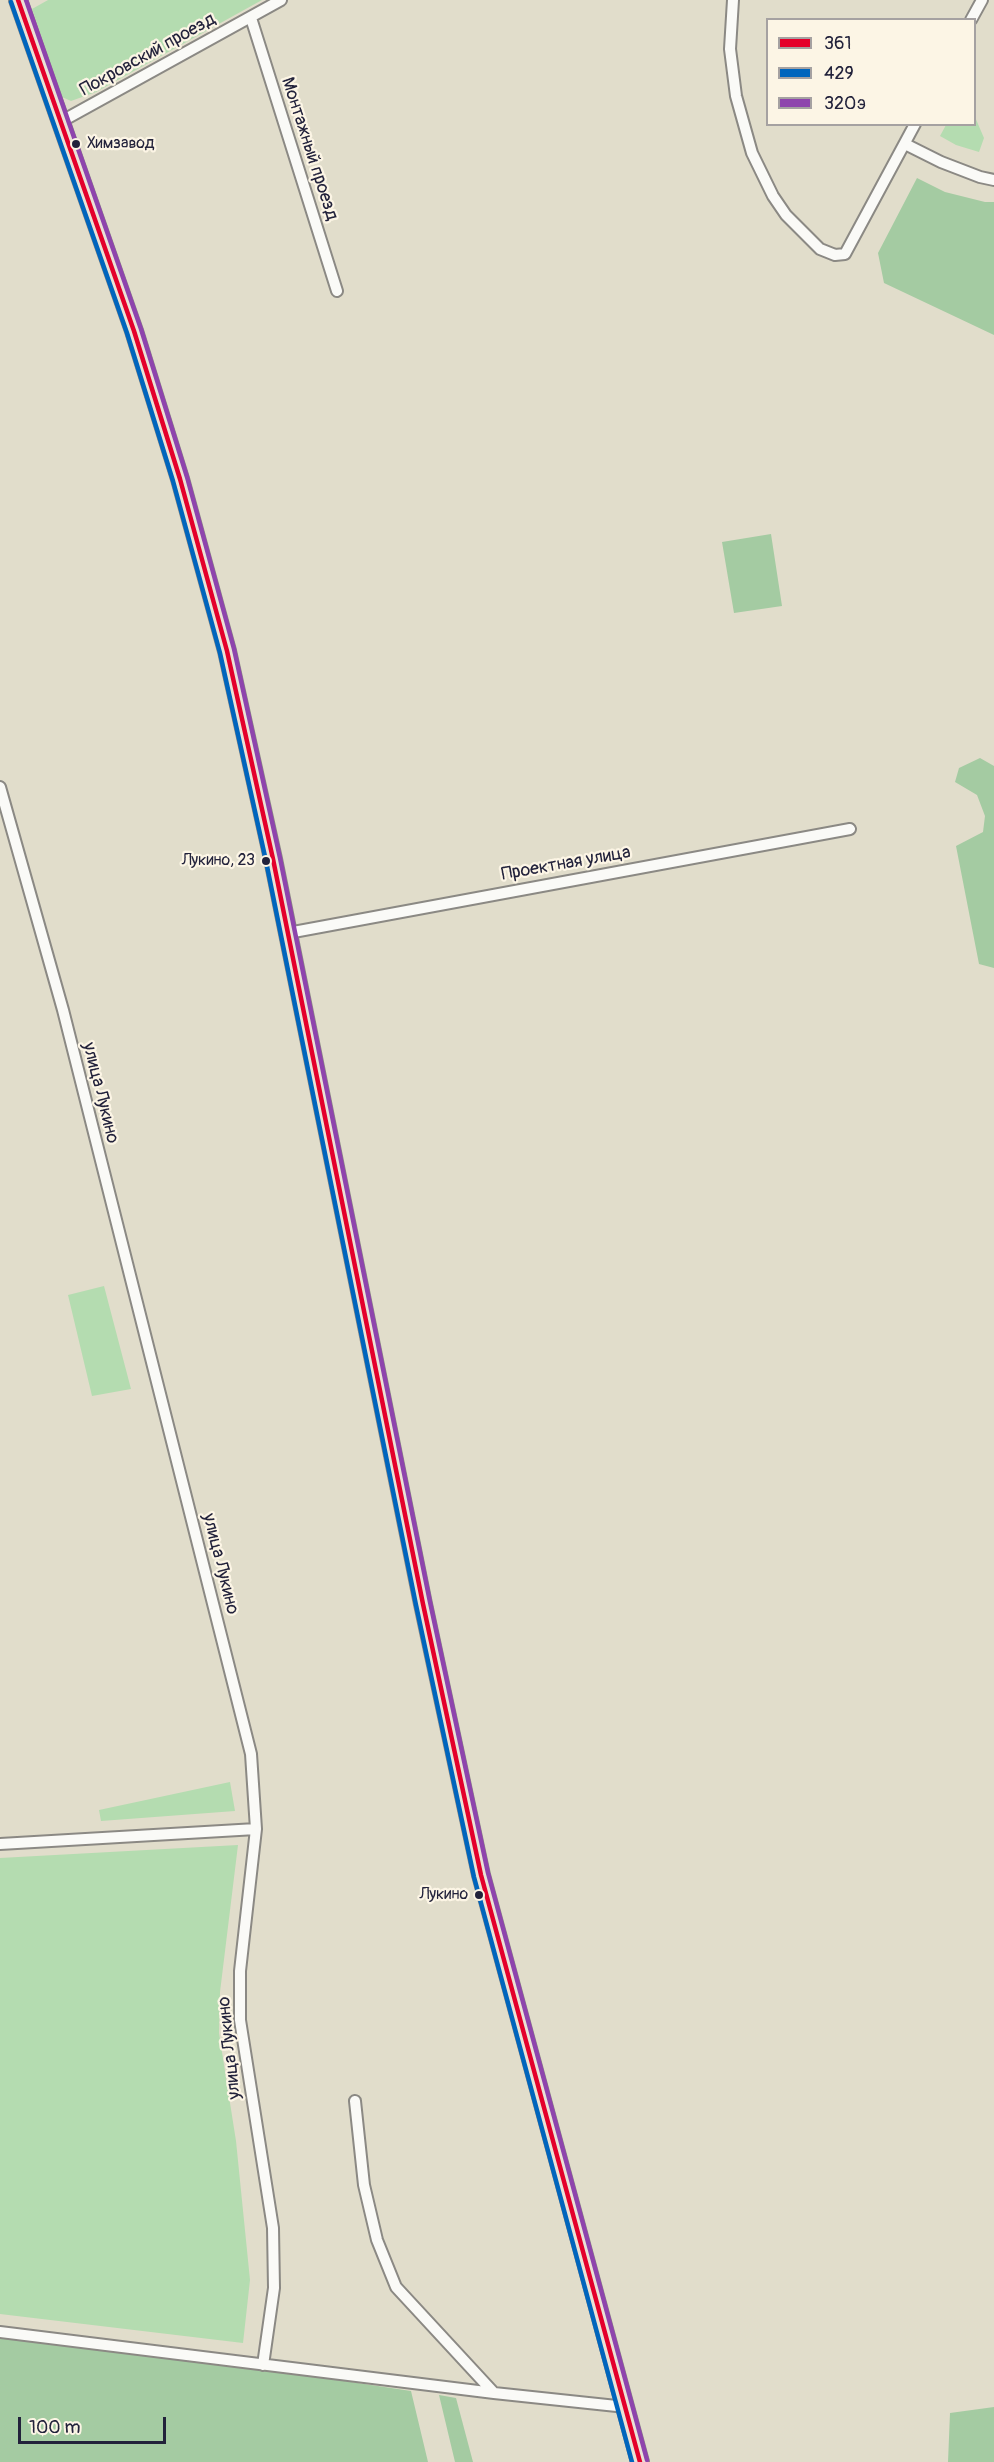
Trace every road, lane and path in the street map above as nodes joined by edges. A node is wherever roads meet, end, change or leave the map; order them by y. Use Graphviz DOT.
graph roads {
  1 [pos="18,0"];
  2 [pos="281,0"];
  3 [pos="733,0"];
  4 [pos="982,0"];
  5 [pos="250,18"];
  6 [pos="972,18"];
  7 [pos="62,121"];
  8 [pos="914,126"];
  9 [pos="905,144"];
  10 [pos="994,180"];
  11 [pos="337,291"];
  12 [pos="0,787"];
  13 [pos="850,829"];
  14 [pos="288,933"];
  15 [pos="256,1829"];
  16 [pos="0,1844"];
  17 [pos="355,2101"];
  18 [pos="0,2332"];
  19 [pos="263,2365"];
  20 [pos="494,2393"];
  21 [pos="626,2407"];
  22 [pos="640,2462"];
  1 -- 7 [label="main road"];
  2 -- 5 [label="street, Покровский проезд"];
  3 -- 9 [label="street"];
  4 -- 6 [label="street"];
  5 -- 7 [label="street, Покровский проезд"];
  5 -- 11 [label="street, Монтажный проезд"];
  7 -- 14 [label="main road"];
  8 -- 9 [label="street"];
  9 -- 10 [label="street"];
  12 -- 15 [label="street, улица Лукино"];
  13 -- 14 [label="street, Проектная улица"];
  14 -- 21 [label="main road"];
  15 -- 16 [label="street"];
  15 -- 19 [label="street, улица Лукино"];
  17 -- 20 [label="street"];
  18 -- 19 [label="street"];
  19 -- 20 [label="street"];
  20 -- 21 [label="street"];
  21 -- 22 [label="main road"];
}
